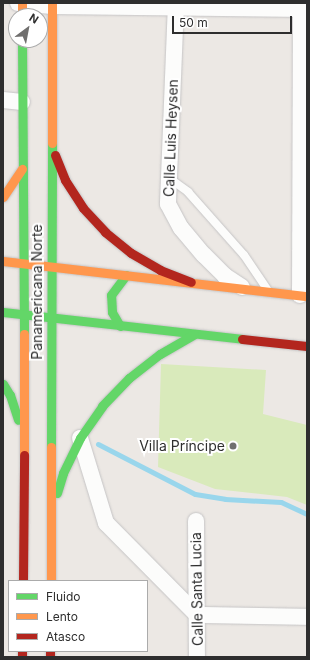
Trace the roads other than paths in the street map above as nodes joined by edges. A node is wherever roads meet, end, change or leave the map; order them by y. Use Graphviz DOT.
graph roads {
  1 [pos="18,3"];
  2 [pos="22,3"];
  3 [pos="52,5"];
  4 [pos="176,6"];
  5 [pos="303,7"];
  6 [pos="22,48"];
  7 [pos="3,100"];
  8 [pos="22,102"];
  9 [pos="304,137"];
  10 [pos="52,149"];
  11 [pos="22,169"];
  12 [pos="169,178"];
  13 [pos="3,197"];
  14 [pos="3,261"];
  15 [pos="23,264"];
  16 [pos="52,267"];
  17 [pos="126,275"];
  18 [pos="191,282"];
  19 [pos="245,288"];
  20 [pos="268,291"];
  21 [pos="303,295"];
  22 [pos="3,312"];
  23 [pos="24,316"];
  24 [pos="51,319"];
  25 [pos="120,326"];
  26 [pos="194,334"];
  27 [pos="307,346"];
  28 [pos="3,384"];
  29 [pos="80,438"];
  30 [pos="24,439"];
  31 [pos="51,510"];
  32 [pos="196,522"];
  33 [pos="23,580"];
  34 [pos="51,580"];
  35 [pos="197,615"];
  36 [pos="307,617"];
  37 [pos="197,657"];
  1 -- 2 [label="street"];
  2 -- 3 [label="street"];
  3 -- 4 [label="street"];
  3 -- 10 [label="main road, Panamericana Norte"];
  4 -- 5 [label="street"];
  4 -- 12 [label="street, Calle Luis Heysen"];
  5 -- 9 [label="street"];
  6 -- 8 [label="main road, Panamericana Norte"];
  7 -- 8 [label="street"];
  8 -- 11 [label="main road, Panamericana Norte"];
  9 -- 21 [label="street"];
  10 -- 16 [label="main road, Panamericana Norte"];
  10 -- 18 [label="main road"];
  11 -- 13 [label="main road"];
  11 -- 15 [label="main road, Panamericana Norte"];
  12 -- 19 [label="street, Calle Luis Heysen"];
  12 -- 20 [label="lane"];
  14 -- 15 [label="main road"];
  15 -- 16 [label="main road"];
  15 -- 23 [label="main road, Panamericana Norte"];
  16 -- 17 [label="main road"];
  16 -- 24 [label="main road, Panamericana Norte"];
  17 -- 18 [label="main road"];
  17 -- 25 [label="main road"];
  18 -- 19 [label="main road"];
  19 -- 20 [label="main road"];
  20 -- 21 [label="main road"];
  22 -- 23 [label="main road"];
  23 -- 24 [label="main road"];
  23 -- 30 [label="main road, Panamericana Norte"];
  24 -- 25 [label="main road"];
  24 -- 31 [label="main road, Panamericana Norte"];
  25 -- 26 [label="main road"];
  26 -- 27 [label="main road"];
  26 -- 29 [label="main road"];
  28 -- 30 [label="main road"];
  29 -- 31 [label="main road"];
  29 -- 35 [label="street"];
  30 -- 33 [label="main road, Panamericana Norte"];
  31 -- 34 [label="main road, Panamericana Norte"];
  32 -- 35 [label="street, Calle Santa Lucia"];
  35 -- 36 [label="street"];
  35 -- 37 [label="street, Calle Santa Lucia"];
}
